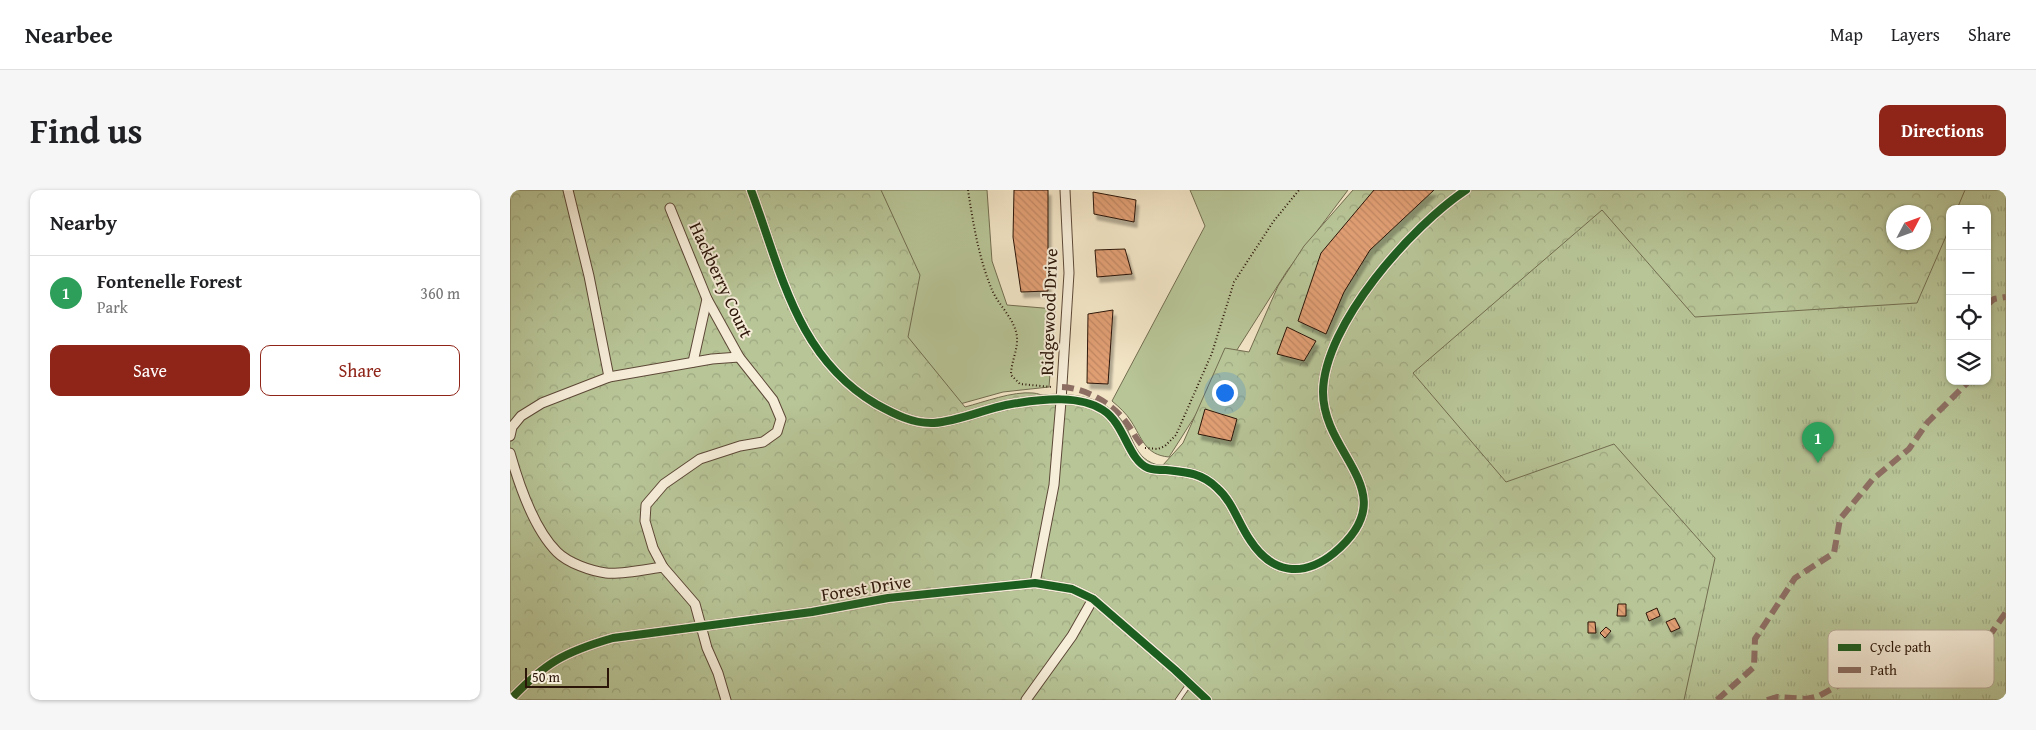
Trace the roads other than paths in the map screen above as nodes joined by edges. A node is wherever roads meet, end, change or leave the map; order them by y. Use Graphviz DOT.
graph roads {
  1 [pos="568,190"];
  2 [pos="751,190"];
  3 [pos="1065,190"];
  4 [pos="1466,190"];
  5 [pos="670,208"];
  6 [pos="708,299"];
  7 [pos="739,357"];
  8 [pos="693,362"];
  9 [pos="609,377"];
  10 [pos="1061,401"];
  11 [pos="510,436"];
  12 [pos="510,453"];
  13 [pos="663,567"];
  14 [pos="1035,582"];
  15 [pos="1093,600"];
  16 [pos="702,625"];
  17 [pos="1189,684"];
  18 [pos="510,700"];
  19 [pos="726,700"];
  20 [pos="1026,700"];
  21 [pos="1178,700"];
  22 [pos="1207,700"];
  1 -- 9 [label="street"];
  2 -- 10 [label="street"];
  3 -- 10 [label="street, Ridgewood Drive"];
  4 -- 10 [label="street"];
  5 -- 6 [label="street, Hackberry Court"];
  6 -- 7 [label="street, Hackberry Court"];
  6 -- 8 [label="street"];
  7 -- 8 [label="street"];
  7 -- 13 [label="street, Hackberry Court"];
  8 -- 9 [label="street"];
  9 -- 11 [label="street"];
  10 -- 14 [label="street, Ridgewood Drive"];
  12 -- 13 [label="street"];
  13 -- 16 [label="street, Hackberry Court"];
  14 -- 15 [label="street, Forest Drive"];
  14 -- 16 [label="street, Forest Drive"];
  15 -- 17 [label="street, Forest Drive"];
  15 -- 20 [label="street"];
  16 -- 18 [label="street, Forest Drive"];
  16 -- 19 [label="street, Hackberry Court"];
  17 -- 21 [label="lane"];
  17 -- 22 [label="street, Forest Drive"];
}
